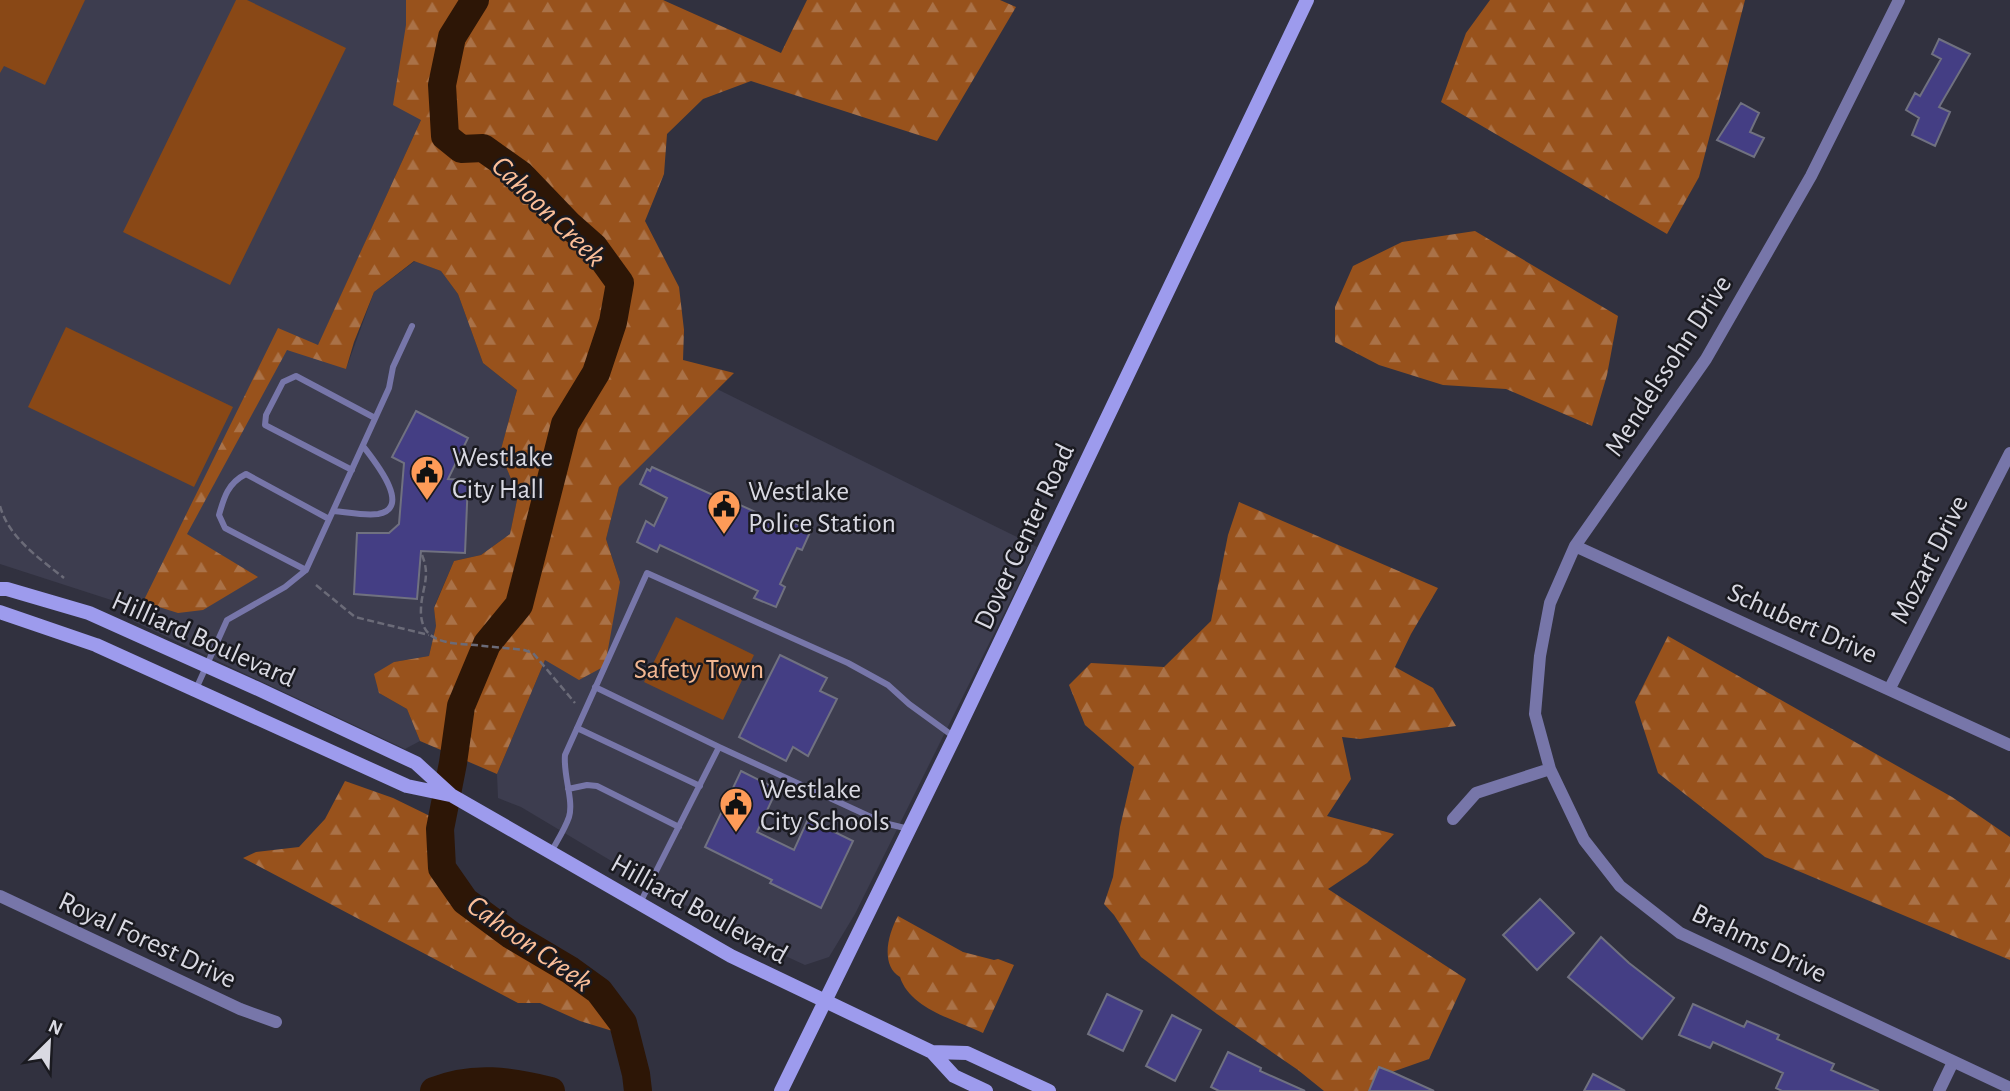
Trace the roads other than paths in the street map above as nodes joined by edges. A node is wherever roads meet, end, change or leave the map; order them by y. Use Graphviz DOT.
graph roads {
  1 [pos="1307,0"];
  2 [pos="1899,0"];
  3 [pos="412,326"];
  4 [pos="375,418"];
  5 [pos="363,446"];
  6 [pos="2010,453"];
  7 [pos="352,470"];
  8 [pos="333,512"];
  9 [pos="329,519"];
  10 [pos="1576,545"];
  11 [pos="306,570"];
  12 [pos="0,589"];
  13 [pos="0,612"];
  14 [pos="205,665"];
  15 [pos="596,687"];
  16 [pos="1890,688"];
  17 [pos="196,689"];
  18 [pos="577,727"];
  19 [pos="954,738"];
  20 [pos="2010,745"];
  21 [pos="719,747"];
  22 [pos="1550,769"];
  23 [pos="700,786"];
  24 [pos="568,789"];
  25 [pos="451,795"];
  26 [pos="1453,818"];
  27 [pos="679,827"];
  28 [pos="909,829"];
  29 [pos="551,852"];
  30 [pos="0,896"];
  31 [pos="639,905"];
  32 [pos="824,1001"];
  33 [pos="276,1022"];
  34 [pos="932,1052"];
  35 [pos="1953,1062"];
  36 [pos="2010,1088"];
  37 [pos="780,1091"];
  38 [pos="986,1091"];
  39 [pos="1049,1091"];
  40 [pos="1938,1091"];
  1 -- 19 [label="main road, Dover Center Road"];
  2 -- 10 [label="street, Mendelssohn Drive"];
  3 -- 4 [label="lane"];
  4 -- 5 [label="lane"];
  4 -- 7 [label="lane"];
  5 -- 7 [label="lane"];
  5 -- 8 [label="lane"];
  6 -- 16 [label="street, Mozart Drive"];
  7 -- 8 [label="lane"];
  8 -- 9 [label="lane"];
  9 -- 11 [label="lane"];
  9 -- 11 [label="lane"];
  10 -- 16 [label="street, Schubert Drive"];
  10 -- 22 [label="street, Mendelssohn Drive"];
  11 -- 14 [label="lane"];
  12 -- 14 [label="main road, Hilliard Boulevard"];
  13 -- 17 [label="main road, Hilliard Boulevard"];
  14 -- 17 [label="lane"];
  14 -- 25 [label="main road, Hilliard Boulevard"];
  15 -- 18 [label="lane"];
  15 -- 19 [label="lane"];
  15 -- 21 [label="lane"];
  16 -- 20 [label="street, Schubert Drive"];
  17 -- 25 [label="main road, Hilliard Boulevard"];
  18 -- 23 [label="lane"];
  18 -- 24 [label="lane"];
  19 -- 28 [label="main road, Dover Center Road"];
  21 -- 23 [label="lane"];
  21 -- 28 [label="lane"];
  22 -- 26 [label="street"];
  22 -- 35 [label="street, Brahms Drive"];
  23 -- 27 [label="lane"];
  24 -- 27 [label="lane"];
  24 -- 29 [label="lane"];
  25 -- 29 [label="main road, Hilliard Boulevard"];
  27 -- 31 [label="lane"];
  28 -- 32 [label="main road, Dover Center Road"];
  29 -- 31 [label="main road, Hilliard Boulevard"];
  30 -- 33 [label="street, Royal Forest Drive"];
  31 -- 32 [label="main road, Hilliard Boulevard"];
  32 -- 34 [label="main road, Hilliard Boulevard"];
  32 -- 37 [label="main road, Dover Center Road"];
  34 -- 38 [label="main road, Hilliard Boulevard"];
  34 -- 39 [label="main road, Hilliard Boulevard"];
  35 -- 36 [label="street, Brahms Drive"];
  35 -- 40 [label="street"];
}
